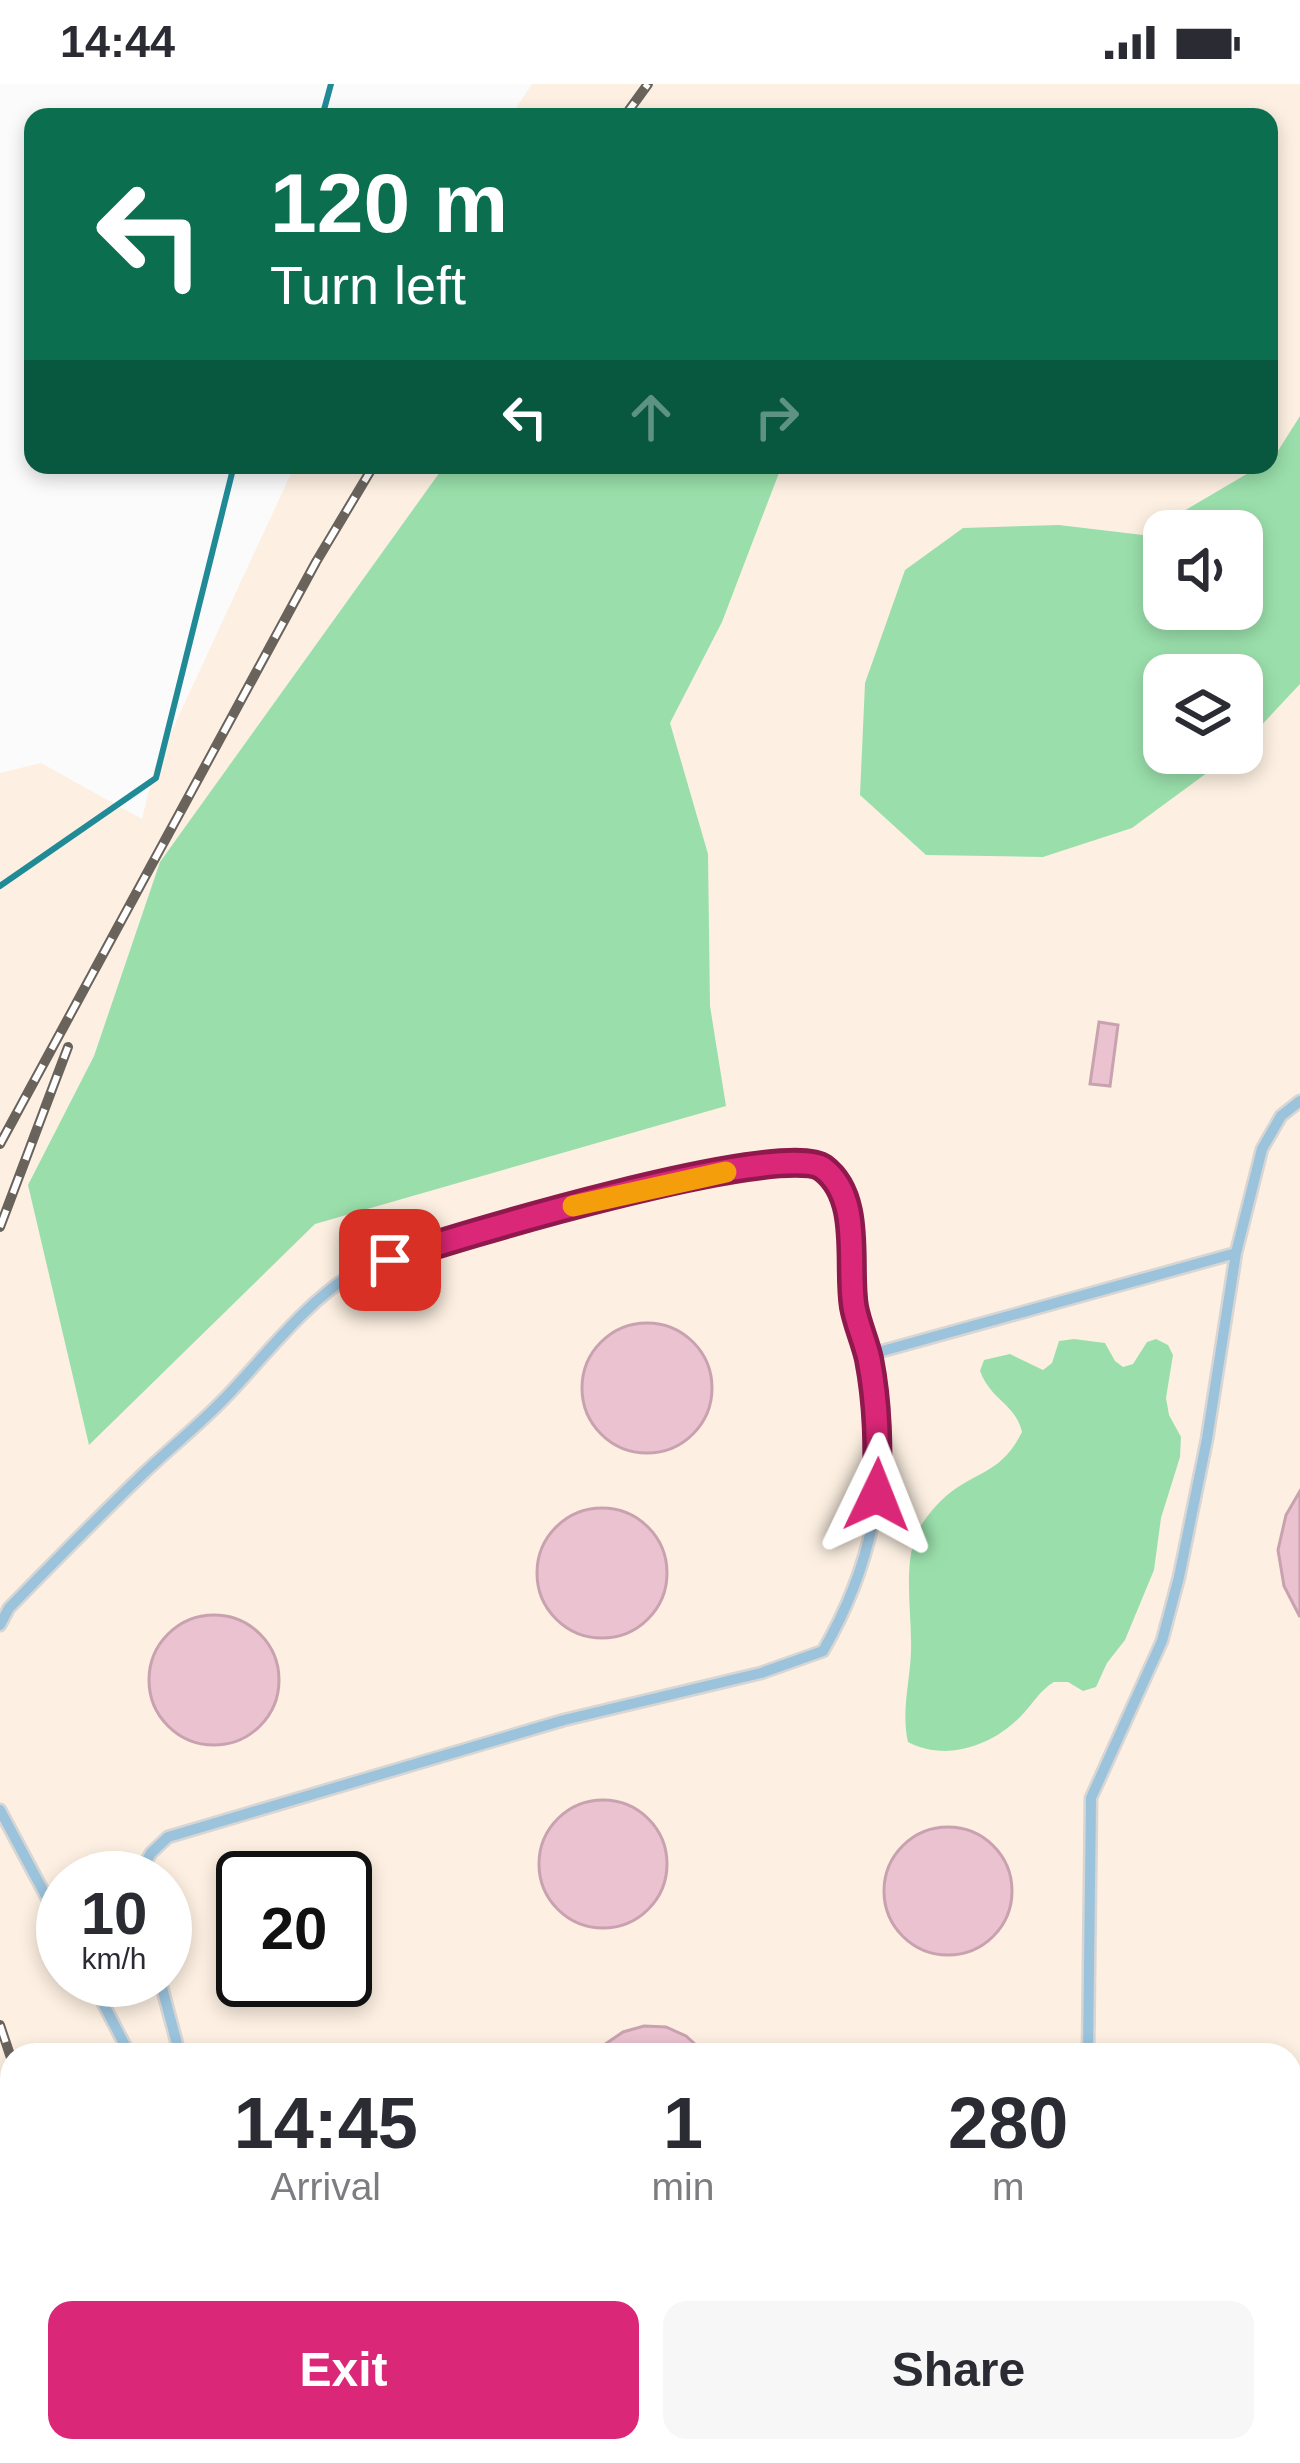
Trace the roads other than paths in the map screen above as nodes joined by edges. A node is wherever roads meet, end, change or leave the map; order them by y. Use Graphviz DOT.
graph roads {
  1 [pos="1300,1101"];
  2 [pos="1236,1253"];
  3 [pos="868,1355"];
  4 [pos="0,1625"];
  5 [pos="0,1810"];
  6 [pos="152,1851"];
  7 [pos="36,1877"];
  8 [pos="105,2007"];
  9 [pos="167,2007"];
  10 [pos="124,2043"];
  11 [pos="177,2043"];
  12 [pos="1088,2043"];
  1 -- 2 [label="lane"];
  2 -- 3 [label="lane"];
  2 -- 12 [label="lane"];
  3 -- 4 [label="lane"];
  3 -- 6 [label="lane"];
  5 -- 7 [label="lane"];
  8 -- 10 [label="lane"];
  9 -- 11 [label="lane"];
}
